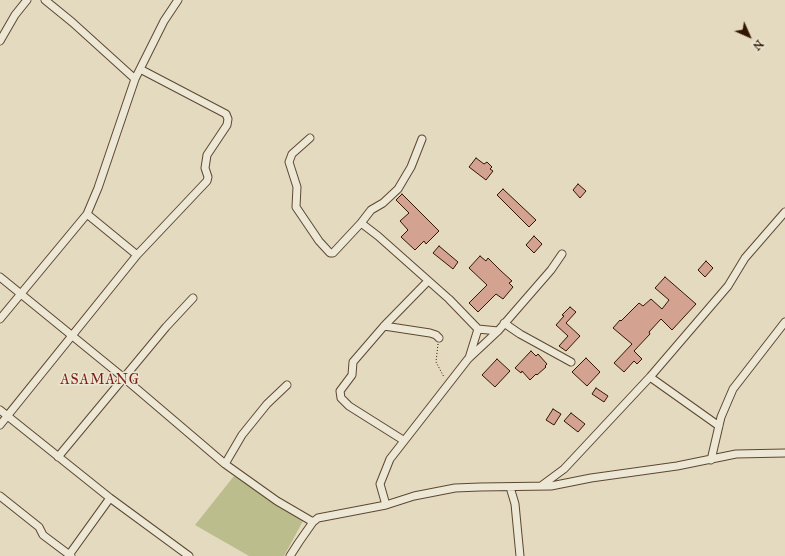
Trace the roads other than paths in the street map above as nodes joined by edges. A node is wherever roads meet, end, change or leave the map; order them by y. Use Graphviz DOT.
graph roads {
  1 [pos="27,0"];
  2 [pos="45,0"];
  3 [pos="178,0"];
  4 [pos="0,41"];
  5 [pos="140,69"];
  6 [pos="135,79"];
  7 [pos="310,138"];
  8 [pos="422,139"];
  9 [pos="785,212"];
  10 [pos="87,214"];
  11 [pos="361,223"];
  12 [pos="562,254"];
  13 [pos="137,255"];
  14 [pos="0,277"];
  15 [pos="428,281"];
  16 [pos="20,294"];
  17 [pos="193,298"];
  18 [pos="0,319"];
  19 [pos="785,322"];
  20 [pos="504,323"];
  21 [pos="384,326"];
  22 [pos="478,329"];
  23 [pos="498,331"];
  24 [pos="72,336"];
  25 [pos="439,338"];
  26 [pos="468,359"];
  27 [pos="571,362"];
  28 [pos="650,377"];
  29 [pos="124,378"];
  30 [pos="287,385"];
  31 [pos="0,410"];
  32 [pos="7,416"];
  33 [pos="0,425"];
  34 [pos="719,426"];
  35 [pos="403,440"];
  36 [pos="785,453"];
  37 [pos="58,457"];
  38 [pos="711,460"];
  39 [pos="225,464"];
  40 [pos="541,487"];
  41 [pos="510,488"];
  42 [pos="0,496"];
  43 [pos="110,498"];
  44 [pos="386,505"];
  45 [pos="313,522"];
  46 [pos="70,555"];
  47 [pos="189,556"];
  48 [pos="290,556"];
  49 [pos="520,556"];
  1 -- 4 [label="street"];
  2 -- 6 [label="street"];
  3 -- 5 [label="street"];
  5 -- 6 [label="street"];
  5 -- 13 [label="street"];
  6 -- 10 [label="street"];
  7 -- 11 [label="street"];
  8 -- 11 [label="street"];
  9 -- 28 [label="street"];
  10 -- 13 [label="street"];
  10 -- 16 [label="street"];
  11 -- 15 [label="street"];
  12 -- 20 [label="street"];
  13 -- 24 [label="street"];
  14 -- 16 [label="street"];
  15 -- 21 [label="street"];
  15 -- 22 [label="street"];
  16 -- 18 [label="street"];
  16 -- 24 [label="street"];
  17 -- 29 [label="street"];
  19 -- 34 [label="street"];
  20 -- 23 [label="street"];
  20 -- 27 [label="street"];
  21 -- 25 [label="street"];
  21 -- 35 [label="street"];
  22 -- 23 [label="street"];
  22 -- 26 [label="street"];
  23 -- 26 [label="street"];
  24 -- 29 [label="street"];
  24 -- 32 [label="street"];
  26 -- 35 [label="street"];
  28 -- 34 [label="street"];
  28 -- 40 [label="street"];
  29 -- 37 [label="street"];
  29 -- 39 [label="street"];
  30 -- 39 [label="street"];
  31 -- 32 [label="street"];
  32 -- 33 [label="street"];
  32 -- 37 [label="street"];
  34 -- 38 [label="street"];
  35 -- 44 [label="street"];
  36 -- 38 [label="street"];
  37 -- 43 [label="street"];
  38 -- 40 [label="street"];
  39 -- 45 [label="street"];
  40 -- 41 [label="street"];
  41 -- 44 [label="street"];
  41 -- 49 [label="street"];
  42 -- 46 [label="street"];
  43 -- 46 [label="street"];
  43 -- 47 [label="street"];
  44 -- 45 [label="street"];
  45 -- 48 [label="street"];
}
